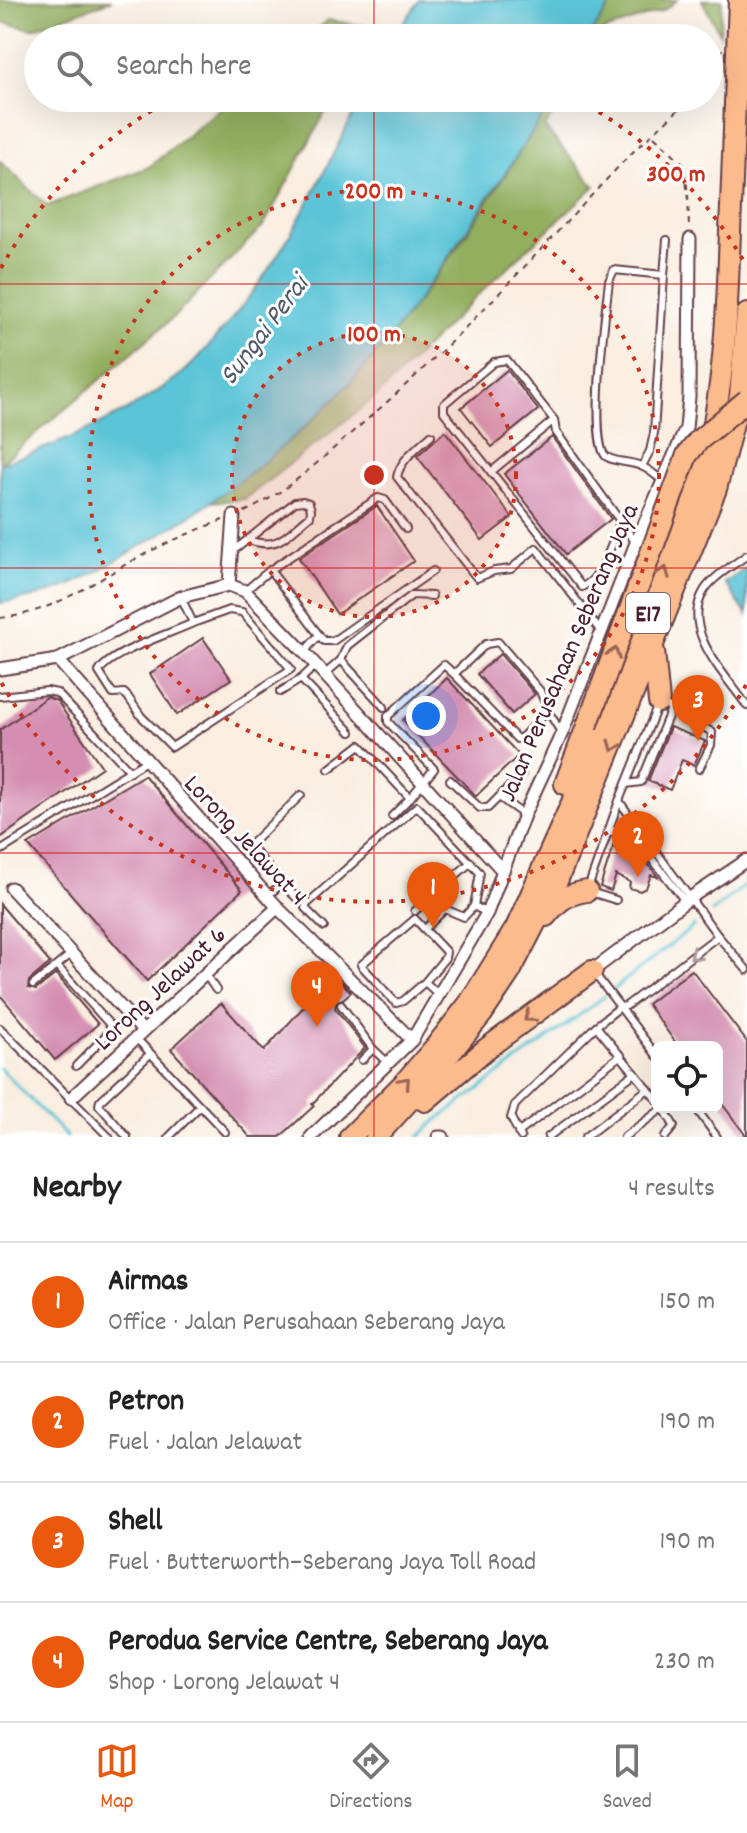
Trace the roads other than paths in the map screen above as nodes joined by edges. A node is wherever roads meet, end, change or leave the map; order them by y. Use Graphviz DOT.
graph roads {
  1 [pos="739,0"];
  2 [pos="690,239"];
  3 [pos="667,240"];
  4 [pos="664,275"];
  5 [pos="747,314"];
  6 [pos="747,400"];
  7 [pos="554,420"];
  8 [pos="431,435"];
  9 [pos="642,466"];
  10 [pos="491,472"];
  11 [pos="663,481"];
  12 [pos="234,516"];
  13 [pos="620,523"];
  14 [pos="406,529"];
  15 [pos="249,540"];
  16 [pos="636,543"];
  17 [pos="230,553"];
  18 [pos="747,555"];
  19 [pos="270,570"];
  20 [pos="433,571"];
  21 [pos="229,585"];
  22 [pos="245,591"];
  23 [pos="432,596"];
  24 [pos="181,597"];
  25 [pos="193,623"];
  26 [pos="602,633"];
  27 [pos="319,635"];
  28 [pos="653,647"];
  29 [pos="304,652"];
  30 [pos="58,660"];
  31 [pos="341,660"];
  32 [pos="0,669"];
  33 [pos="319,670"];
  34 [pos="454,674"];
  35 [pos="301,679"];
  36 [pos="280,692"];
  37 [pos="0,696"];
  38 [pos="665,705"];
  39 [pos="747,706"];
  40 [pos="384,707"];
  41 [pos="548,711"];
  42 [pos="351,732"];
  43 [pos="562,733"];
  44 [pos="146,761"];
  45 [pos="329,769"];
  46 [pos="699,769"];
  47 [pos="130,771"];
  48 [pos="522,774"];
  49 [pos="450,780"];
  50 [pos="423,784"];
  51 [pos="626,784"];
  52 [pos="301,795"];
  53 [pos="499,797"];
  54 [pos="410,798"];
  55 [pos="619,801"];
  56 [pos="524,815"];
  57 [pos="392,816"];
  58 [pos="607,834"];
  59 [pos="0,851"];
  60 [pos="747,860"];
  61 [pos="471,862"];
  62 [pos="502,870"];
  63 [pos="282,884"];
  64 [pos="11,888"];
  65 [pos="587,891"];
  66 [pos="268,895"];
  67 [pos="303,898"];
  68 [pos="688,899"];
  69 [pos="616,900"];
  70 [pos="474,906"];
  71 [pos="278,907"];
  72 [pos="415,911"];
  73 [pos="487,913"];
  74 [pos="324,927"];
  75 [pos="425,929"];
  76 [pos="523,931"];
  77 [pos="718,936"];
  78 [pos="71,954"];
  79 [pos="57,966"];
  80 [pos="747,970"];
  81 [pos="592,971"];
  82 [pos="205,974"];
  83 [pos="425,982"];
  84 [pos="33,985"];
  85 [pos="216,990"];
  86 [pos="440,996"];
  87 [pos="341,1005"];
  88 [pos="620,1007"];
  89 [pos="596,1026"];
  90 [pos="0,1028"];
  91 [pos="140,1034"];
  92 [pos="412,1040"];
  93 [pos="651,1048"];
  94 [pos="373,1049"];
  95 [pos="150,1054"];
  96 [pos="621,1055"];
  97 [pos="362,1060"];
  98 [pos="388,1063"];
  99 [pos="76,1066"];
  100 [pos="635,1073"];
  101 [pos="648,1089"];
  102 [pos="651,1093"];
  103 [pos="71,1098"];
  104 [pos="200,1106"];
  105 [pos="655,1113"];
  106 [pos="666,1113"];
  107 [pos="699,1113"];
  108 [pos="225,1132"];
  109 [pos="519,1135"];
  110 [pos="109,1137"];
  111 [pos="127,1137"];
  112 [pos="169,1137"];
  113 [pos="311,1137"];
  114 [pos="350,1137"];
  115 [pos="379,1137"];
  116 [pos="548,1137"];
  117 [pos="585,1137"];
  118 [pos="624,1137"];
  119 [pos="665,1137"];
  120 [pos="717,1137"];
  76 -- 1 [label="highway, E17, one-way, bridge"];
  2 -- 11 [label="street, Jalan Perusahaan Seberang Jaya"];
  3 -- 4 [label="lane"];
  4 -- 9 [label="lane"];
  4 -- 9 [label="lane"];
  5 -- 28 [label="highway, E17"];
  76 -- 6 [label="highway, one-way, bridge"];
  7 -- 10 [label="lane"];
  7 -- 10 [label="lane"];
  7 -- 13 [label="lane"];
  8 -- 26 [label="lane"];
  9 -- 11 [label="lane"];
  10 -- 13 [label="lane"];
  11 -- 16 [label="street, Jalan Perusahaan Seberang Jaya"];
  12 -- 17 [label="street"];
  13 -- 16 [label="lane"];
  14 -- 19 [label="lane"];
  15 -- 15 [label="lane"];
  15 -- 17 [label="lane"];
  16 -- 26 [label="street, Jalan Perusahaan Seberang Jaya"];
  17 -- 21 [label="street"];
  18 -- 39 [label="lane"];
  19 -- 22 [label="lane"];
  19 -- 27 [label="lane"];
  20 -- 27 [label="lane"];
  21 -- 22 [label="street"];
  21 -- 24 [label="street"];
  22 -- 29 [label="street"];
  23 -- 31 [label="lane"];
  24 -- 25 [label="lane"];
  24 -- 30 [label="street"];
  25 -- 25 [label="lane"];
  26 -- 43 [label="street, Jalan Perusahaan Seberang Jaya"];
  27 -- 29 [label="lane"];
  28 -- 38 [label="highway"];
  28 -- 76 [label="highway, E17, one-way"];
  29 -- 33 [label="street"];
  30 -- 32 [label="street"];
  30 -- 44 [label="street, Lorong Jelawat 4"];
  31 -- 33 [label="lane"];
  31 -- 40 [label="lane"];
  33 -- 35 [label="lane"];
  33 -- 50 [label="street"];
  34 -- 41 [label="lane"];
  34 -- 41 [label="lane"];
  34 -- 50 [label="lane"];
  35 -- 36 [label="lane"];
  35 -- 42 [label="lane"];
  37 -- 47 [label="lane"];
  38 -- 46 [label="lane"];
  38 -- 51 [label="lane"];
  38 -- 51 [label="lane"];
  41 -- 43 [label="lane"];
  43 -- 56 [label="street, Jalan Perusahaan Seberang Jaya"];
  44 -- 47 [label="lane"];
  44 -- 66 [label="street, Lorong Jelawat 4"];
  45 -- 54 [label="lane"];
  47 -- 59 [label="lane"];
  48 -- 53 [label="lane"];
  49 -- 53 [label="lane"];
  50 -- 54 [label="lane"];
  50 -- 62 [label="street"];
  51 -- 55 [label="lane"];
  52 -- 63 [label="lane"];
  53 -- 56 [label="lane"];
  54 -- 57 [label="lane"];
  55 -- 58 [label="lane"];
  55 -- 68 [label="lane"];
  56 -- 62 [label="street, Jalan Perusahaan Seberang Jaya"];
  58 -- 65 [label="lane"];
  58 -- 68 [label="lane"];
  60 -- 68 [label="street"];
  61 -- 70 [label="lane"];
  61 -- 72 [label="lane"];
  61 -- 74 [label="lane"];
  62 -- 73 [label="street, Jalan Perusahaan Seberang Jaya"];
  63 -- 66 [label="lane"];
  63 -- 67 [label="lane"];
  64 -- 78 [label="street"];
  65 -- 69 [label="lane"];
  65 -- 76 [label="highway"];
  66 -- 71 [label="street, Lorong Jelawat 4"];
  68 -- 77 [label="lane"];
  68 -- 81 [label="street"];
  70 -- 73 [label="lane"];
  70 -- 75 [label="lane"];
  71 -- 82 [label="street, Lorong Jelawat 6"];
  71 -- 92 [label="street, Lorong Jelawat 4"];
  73 -- 86 [label="street, Jalan Perusahaan Seberang Jaya"];
  75 -- 83 [label="lane"];
  75 -- 83 [label="lane"];
  114 -- 76 [label="highway, E17, one-way"];
  76 -- 115 [label="highway, E17"];
  77 -- 80 [label="lane"];
  77 -- 88 [label="lane, one-way"];
  78 -- 79 [label="lane"];
  78 -- 91 [label="street"];
  79 -- 84 [label="lane"];
  79 -- 99 [label="lane"];
  81 -- 88 [label="lane"];
  81 -- 115 [label="highway, one-way"];
  82 -- 85 [label="lane"];
  82 -- 91 [label="street, Lorong Jelawat 6"];
  83 -- 86 [label="lane"];
  86 -- 92 [label="street, Jalan Perusahaan Seberang Jaya"];
  87 -- 94 [label="lane"];
  88 -- 89 [label="lane"];
  88 -- 93 [label="lane"];
  89 -- 96 [label="lane"];
  89 -- 109 [label="lane"];
  90 -- 103 [label="lane"];
  91 -- 95 [label="lane"];
  91 -- 103 [label="street, Lorong Jelawat 6"];
  92 -- 98 [label="street, Jalan Perusahaan Seberang Jaya"];
  94 -- 97 [label="lane"];
  94 -- 98 [label="lane"];
  95 -- 104 [label="lane"];
  95 -- 111 [label="lane"];
  96 -- 100 [label="lane"];
  96 -- 109 [label="lane"];
  98 -- 113 [label="street, Jalan Perusahaan Seberang Jaya"];
  100 -- 101 [label="lane"];
  100 -- 116 [label="lane"];
  101 -- 102 [label="lane"];
  101 -- 117 [label="lane"];
  103 -- 110 [label="lane"];
  104 -- 108 [label="lane"];
  104 -- 112 [label="lane"];
  105 -- 118 [label="lane"];
  106 -- 119 [label="lane"];
  107 -- 120 [label="lane"];
}
